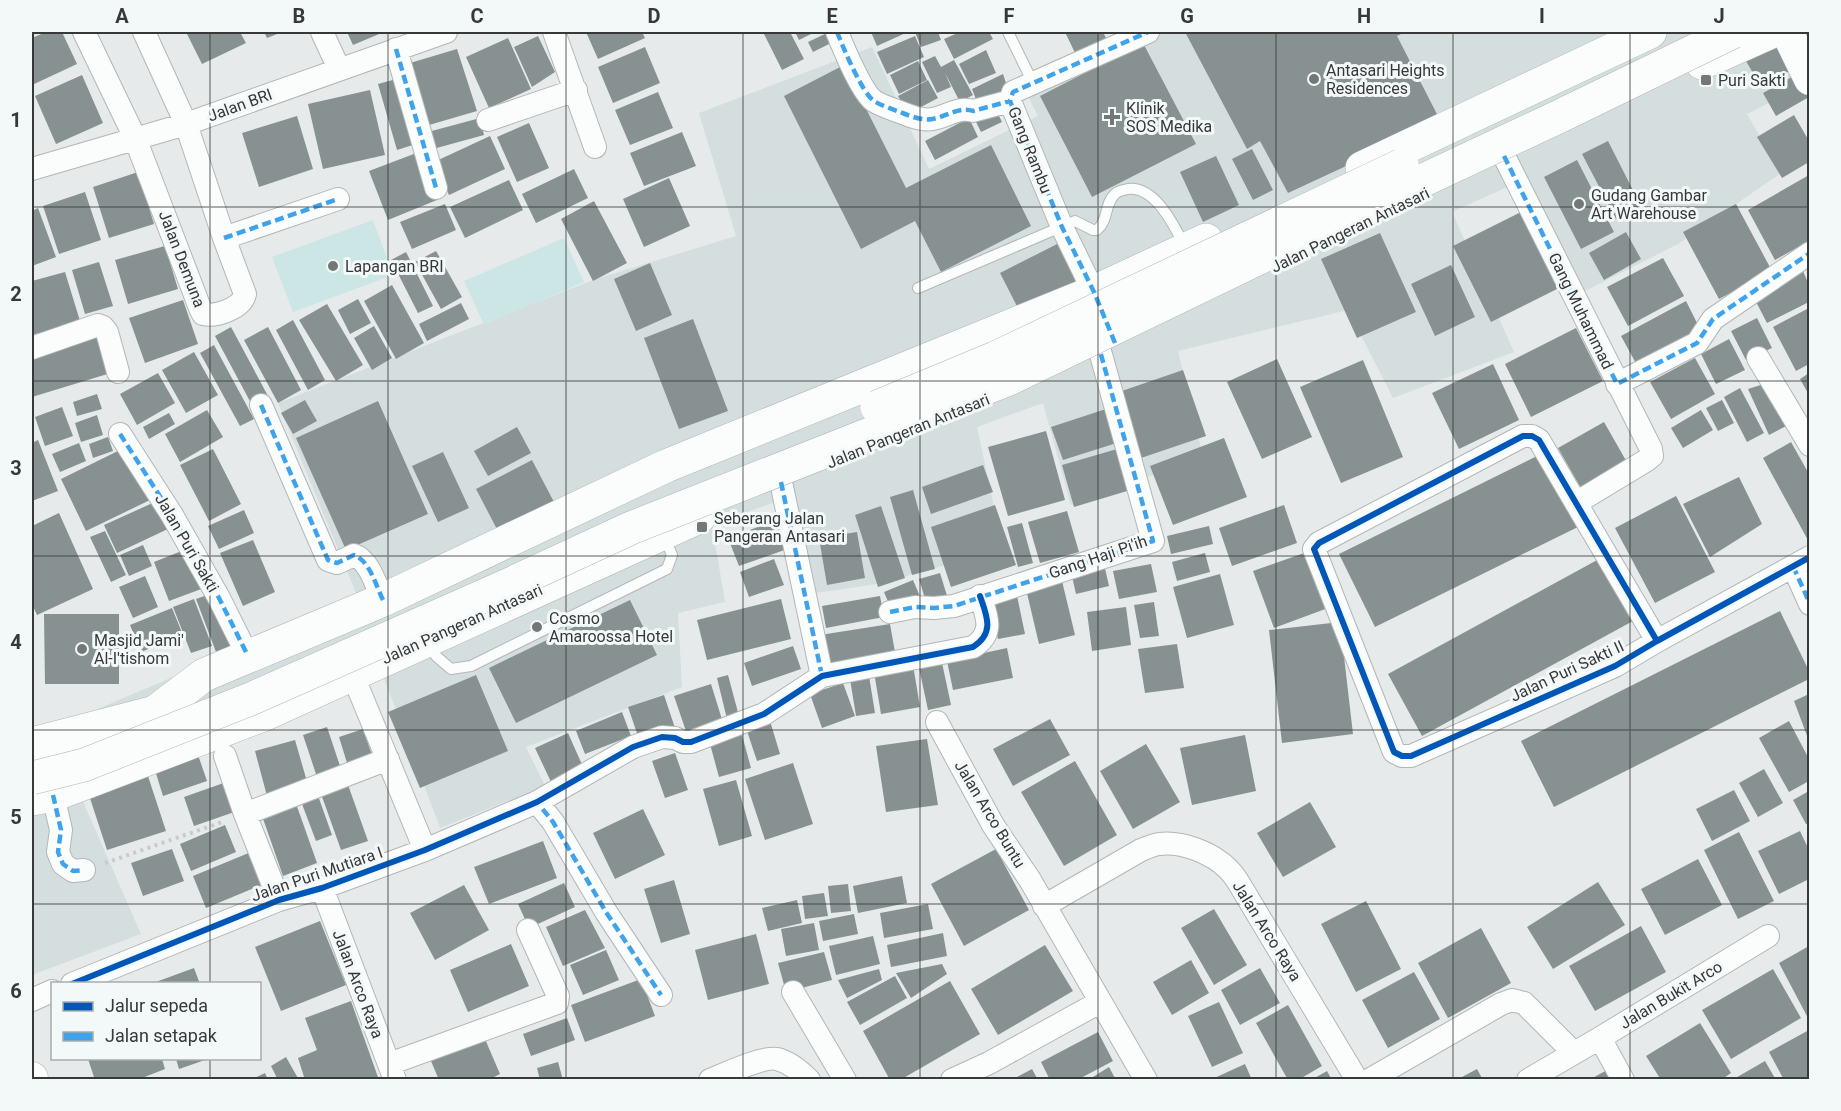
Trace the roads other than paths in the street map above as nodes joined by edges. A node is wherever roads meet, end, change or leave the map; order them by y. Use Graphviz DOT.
graph roads {
  1 [pos="84,32"];
  2 [pos="144,32"];
  3 [pos="322,32"];
  4 [pos="446,32"];
  5 [pos="554,32"];
  6 [pos="837,32"];
  7 [pos="1008,32"];
  8 [pos="1148,32"];
  9 [pos="1650,32"];
  10 [pos="1690,32"];
  11 [pos="1733,32"];
  12 [pos="1771,32"];
  13 [pos="1787,32"];
  14 [pos="396,49"];
  15 [pos="339,69"];
  16 [pos="1809,79"];
  17 [pos="1033,82"];
  18 [pos="576,90"];
  19 [pos="1010,101"];
  20 [pos="1499,104"];
  21 [pos="488,120"];
  22 [pos="186,124"];
  23 [pos="135,138"];
  24 [pos="595,147"];
  25 [pos="1512,152"];
  26 [pos="32,169"];
  27 [pos="436,188"];
  28 [pos="338,198"];
  29 [pos="1062,227"];
  30 [pos="224,238"];
  31 [pos="1186,249"];
  32 [pos="1809,253"];
  33 [pos="918,288"];
  34 [pos="1094,292"];
  35 [pos="1107,347"];
  36 [pos="32,348"];
  37 [pos="1758,358"];
  38 [pos="118,372"];
  39 [pos="1617,384"];
  40 [pos="261,405"];
  41 [pos="120,434"];
  42 [pos="1809,444"];
  43 [pos="781,482"];
  44 [pos="1576,503"];
  45 [pos="1801,562"];
  46 [pos="980,596"];
  47 [pos="383,600"];
  48 [pos="1809,603"];
  49 [pos="890,612"];
  50 [pos="1657,641"];
  51 [pos="248,656"];
  52 [pos="822,676"];
  53 [pos="356,683"];
  54 [pos="155,712"];
  55 [pos="937,722"];
  56 [pos="32,744"];
  57 [pos="225,756"];
  58 [pos="388,759"];
  59 [pos="39,791"];
  60 [pos="537,802"];
  61 [pos="246,814"];
  62 [pos="425,850"];
  63 [pos="84,870"];
  64 [pos="322,888"];
  65 [pos="279,900"];
  66 [pos="1044,906"];
  67 [pos="528,930"];
  68 [pos="1768,936"];
  69 [pos="77,982"];
  70 [pos="51,991"];
  71 [pos="793,992"];
  72 [pos="662,995"];
  73 [pos="32,1000"];
  74 [pos="1100,1002"];
  75 [pos="1600,1038"];
  76 [pos="1574,1053"];
  77 [pos="392,1072"];
  78 [pos="710,1080"];
  79 [pos="809,1080"];
  80 [pos="845,1080"];
  81 [pos="952,1080"];
  82 [pos="1146,1080"];
  83 [pos="1357,1080"];
  84 [pos="1369,1080"];
  85 [pos="1528,1080"];
  86 [pos="1623,1080"];
  1 -- 23 [label="street, Jalan Demuna"];
  2 -- 22 [label="street, Jalan Demuna"];
  3 -- 15 [label="street"];
  4 -- 14 [label="street, Jalan BRI"];
  5 -- 18 [label="street"];
  6 -- 19 [label="street"];
  7 -- 17 [label="lane"];
  8 -- 17 [label="street, Gang Rambu"];
  9 -- 20 [label="main road"];
  10 -- 54 [label="main road, bridge"];
  11 -- 59 [label="main road, bridge"];
  12 -- 25 [label="main road, Jalan Pangeran Antasari"];
  13 -- 16 [label="street"];
  14 -- 15 [label="street, Jalan BRI"];
  14 -- 27 [label="street"];
  15 -- 22 [label="street, Jalan BRI"];
  17 -- 19 [label="street, Gang Rambu"];
  18 -- 21 [label="street"];
  18 -- 24 [label="street"];
  19 -- 29 [label="street, Gang Rambu"];
  20 -- 25 [label="main road"];
  20 -- 31 [label="main road"];
  22 -- 23 [label="street, Jalan BRI"];
  22 -- 30 [label="street, Jalan Demuna"];
  23 -- 26 [label="street, Jalan BRI"];
  23 -- 30 [label="street, Jalan Demuna"];
  25 -- 35 [label="main road, Jalan Pangeran Antasari"];
  25 -- 39 [label="street, Gang Muhammad"];
  28 -- 30 [label="street"];
  29 -- 31 [label="lane"];
  29 -- 33 [label="lane"];
  29 -- 34 [label="street, Gang Rambu"];
  31 -- 34 [label="main road"];
  32 -- 39 [label="street, Gang Muhammad"];
  34 -- 35 [label="street, Gang Rambu"];
  34 -- 47 [label="main road"];
  35 -- 43 [label="main road, Jalan Pangeran Antasari"];
  35 -- 46 [label="street, Gang Haji Pi'ih"];
  36 -- 38 [label="street"];
  37 -- 42 [label="street"];
  39 -- 44 [label="street"];
  40 -- 47 [label="street"];
  41 -- 51 [label="street, Jalan Puri Sakti"];
  43 -- 52 [label="street"];
  43 -- 59 [label="main road, Jalan Pangeran Antasari"];
  44 -- 50 [label="street"];
  44 -- 50 [label="street, Jalan Puri Sakti II"];
  45 -- 48 [label="street"];
  45 -- 50 [label="street, Jalan Puri Sakti II"];
  46 -- 49 [label="street, Gang Haji Pi'ih"];
  46 -- 52 [label="street"];
  47 -- 51 [label="main road"];
  51 -- 54 [label="main road"];
  52 -- 60 [label="street, Jalan Puri Mutiara I"];
  53 -- 58 [label="street"];
  54 -- 56 [label="main road"];
  55 -- 66 [label="street, Jalan Arco Buntu"];
  57 -- 61 [label="street"];
  58 -- 61 [label="street"];
  58 -- 62 [label="street"];
  59 -- 63 [label="street"];
  60 -- 62 [label="street, Jalan Puri Mutiara I"];
  60 -- 72 [label="street"];
  61 -- 65 [label="street"];
  62 -- 64 [label="street, Jalan Puri Mutiara I"];
  64 -- 65 [label="street, Jalan Puri Mutiara I"];
  64 -- 77 [label="street, Jalan Arco Raya"];
  65 -- 69 [label="street, Jalan Puri Mutiara I"];
  66 -- 74 [label="street"];
  66 -- 83 [label="street, Jalan Arco Raya"];
  67 -- 77 [label="street"];
  68 -- 75 [label="street, Jalan Bukit Arco"];
  70 -- 73 [label="street"];
  71 -- 80 [label="street"];
  74 -- 81 [label="street"];
  74 -- 82 [label="street"];
  75 -- 76 [label="street, Jalan Bukit Arco"];
  75 -- 86 [label="street"];
  76 -- 84 [label="street"];
  76 -- 85 [label="street, Jalan Bukit Arco"];
  78 -- 79 [label="street"];
}
